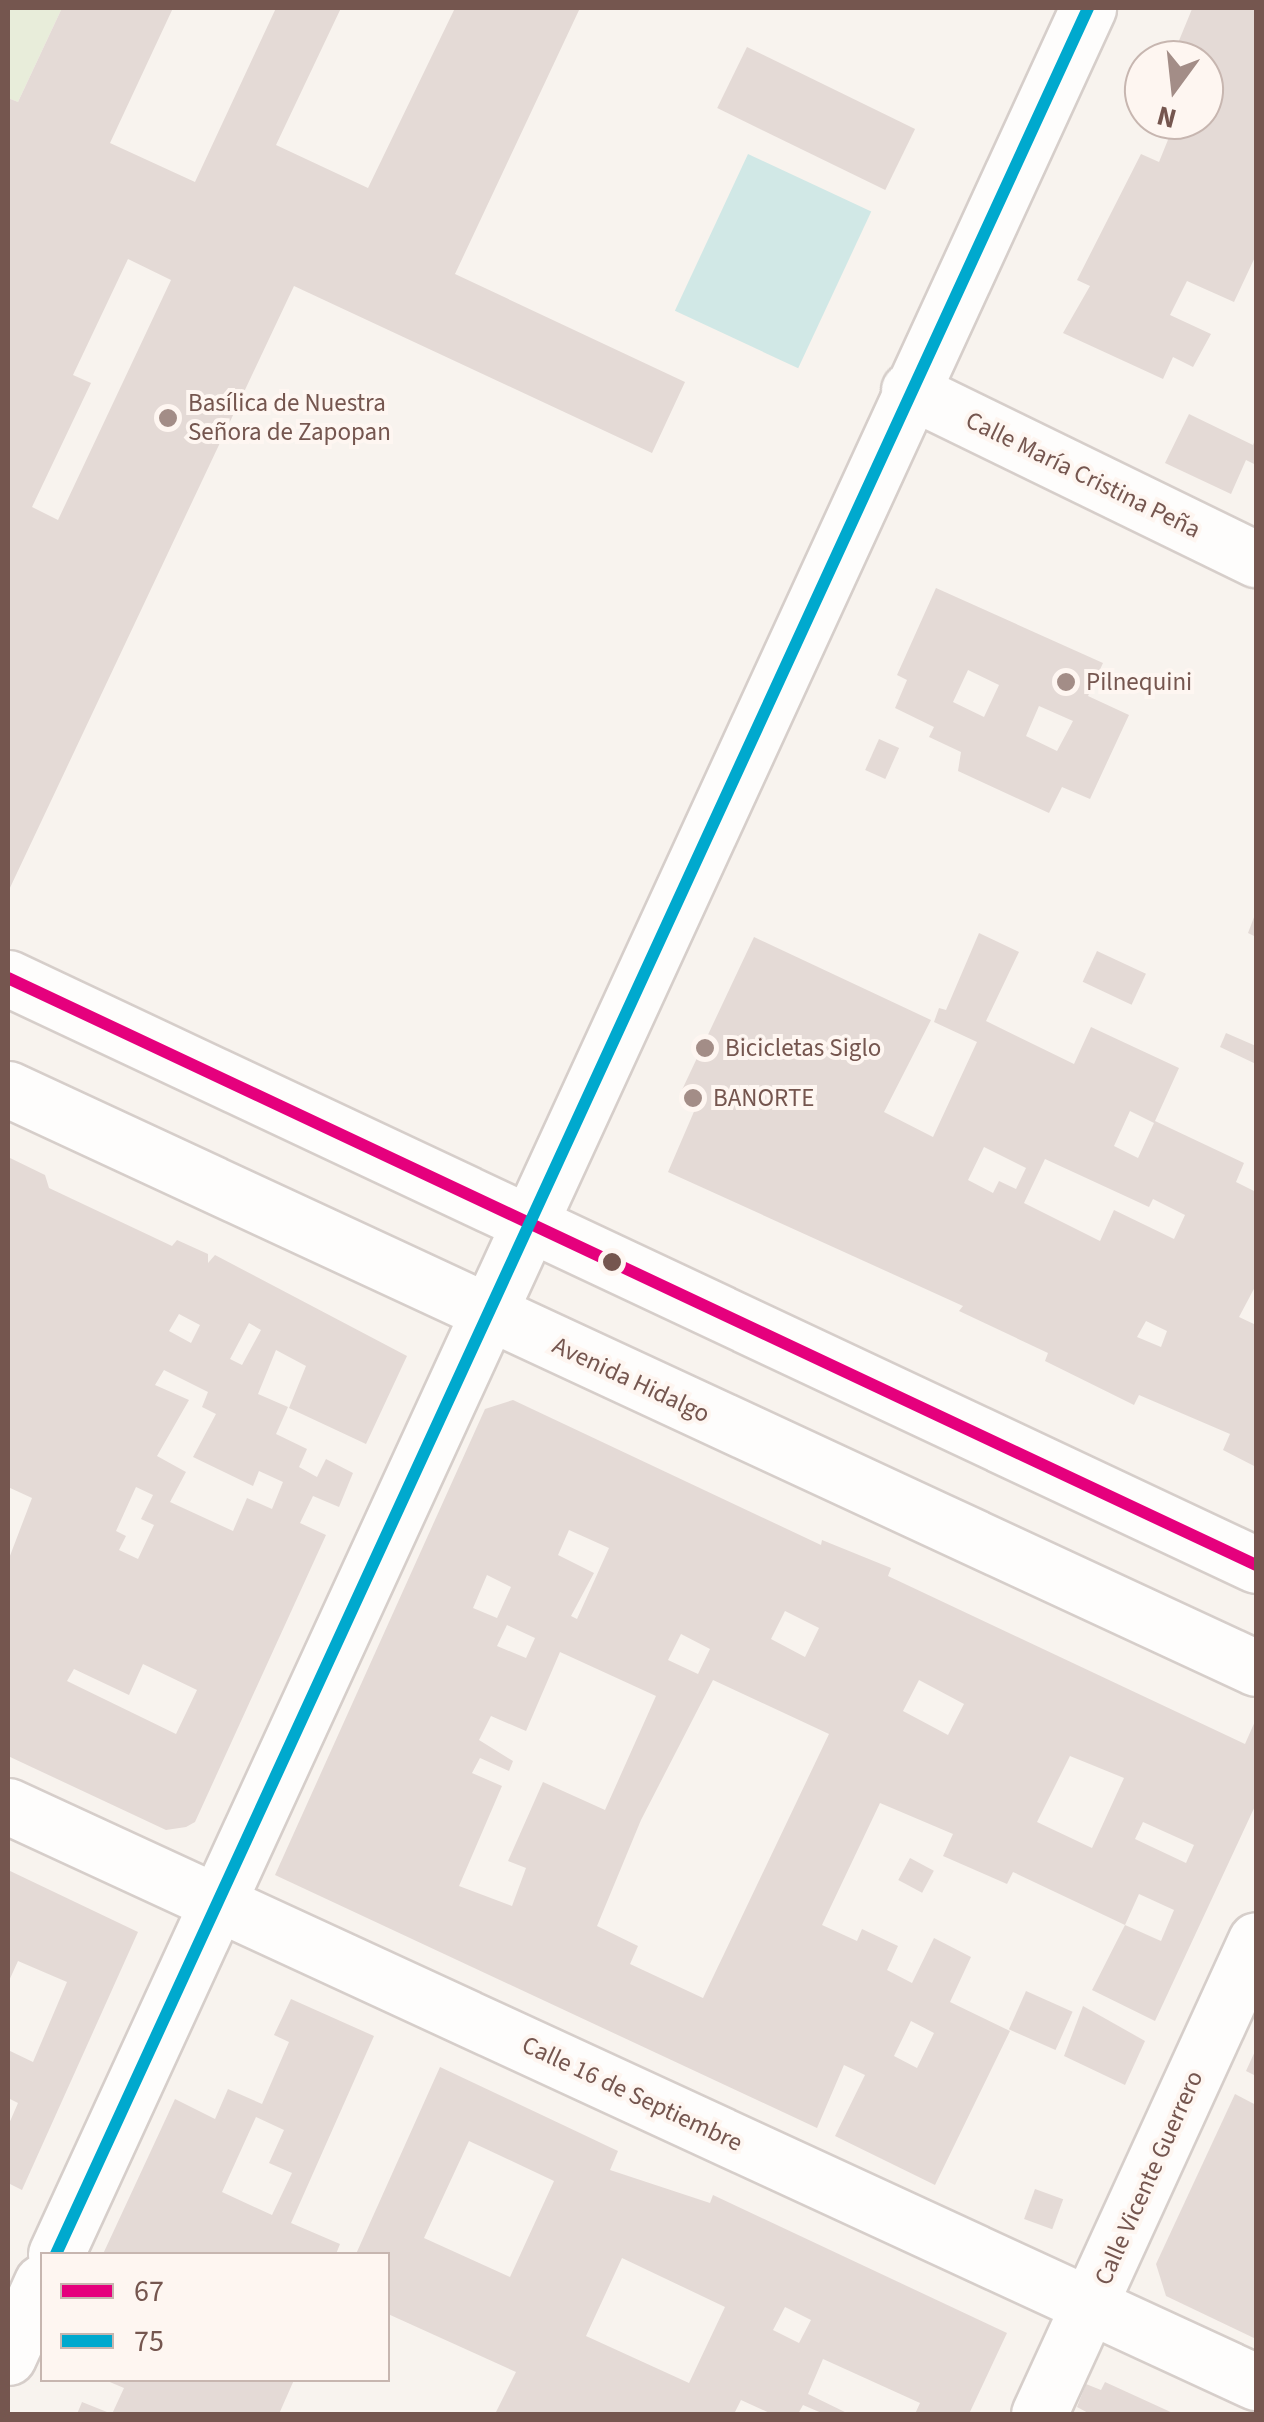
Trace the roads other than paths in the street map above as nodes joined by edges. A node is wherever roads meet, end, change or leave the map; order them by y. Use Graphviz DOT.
graph roads {
  1 [pos="1088,8"];
  2 [pos="909,390"];
  3 [pos="1256,559"];
  4 [pos="8,978"];
  5 [pos="8,1089"];
  6 [pos="529,1222"];
  7 [pos="486,1313"];
  8 [pos="1256,1566"];
  9 [pos="1256,1668"];
  10 [pos="8,1806"];
  11 [pos="220,1904"];
  12 [pos="1256,1940"];
  13 [pos="57,2252"];
  14 [pos="40,2286"];
  15 [pos="1091,2306"];
  16 [pos="8,2357"];
  17 [pos="1256,2382"];
  18 [pos="1039,2414"];
  1 -- 2 [label="street"];
  2 -- 3 [label="street, Calle María Cristina Peña"];
  2 -- 6 [label="street"];
  4 -- 6 [label="street"];
  5 -- 7 [label="street, Avenida Hidalgo"];
  6 -- 7 [label="street"];
  6 -- 8 [label="street"];
  7 -- 9 [label="street, Avenida Hidalgo"];
  7 -- 11 [label="street"];
  10 -- 11 [label="street, Calle 16 de Septiembre"];
  11 -- 13 [label="street"];
  11 -- 15 [label="street, Calle 16 de Septiembre"];
  12 -- 15 [label="street, Calle Vicente Guerrero"];
  14 -- 16 [label="street"];
  15 -- 17 [label="street, Calle 16 de Septiembre"];
  15 -- 18 [label="street, Calle Vicente Guerrero"];
}
